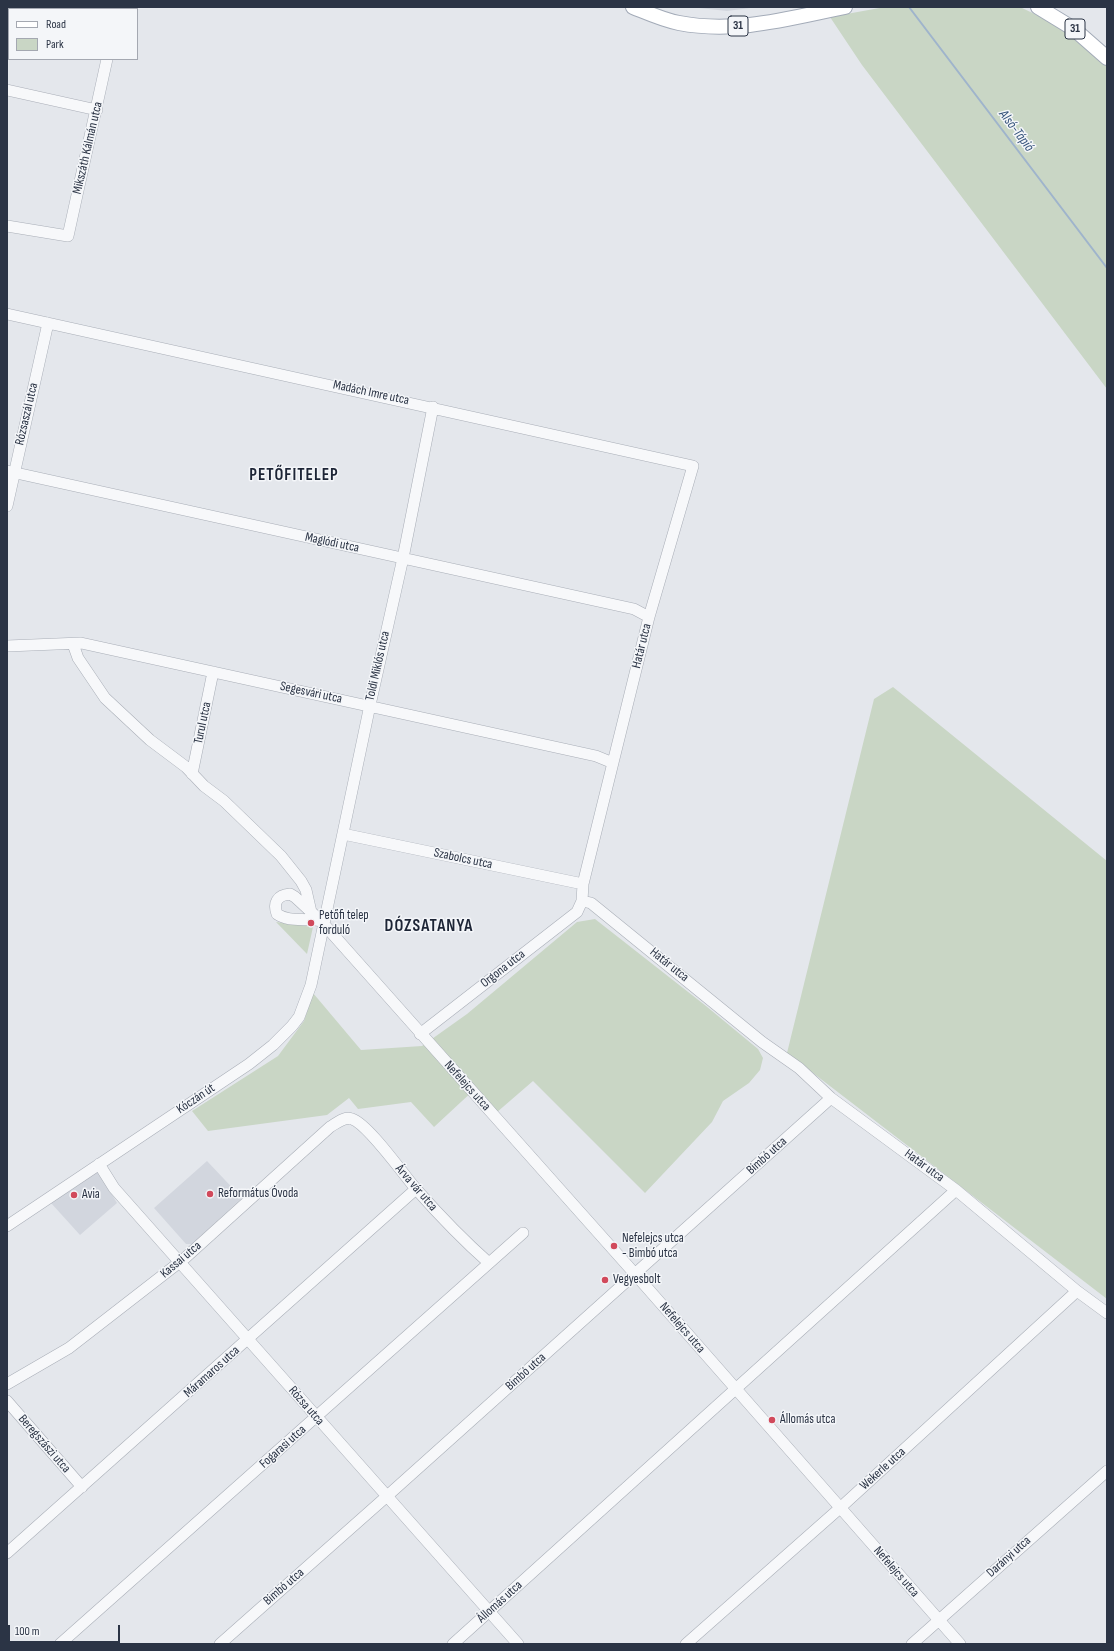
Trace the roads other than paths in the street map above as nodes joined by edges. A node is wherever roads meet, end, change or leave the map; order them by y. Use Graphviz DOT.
graph roads {
  1 [pos="632,7"];
  2 [pos="845,7"];
  3 [pos="1038,7"];
  4 [pos="1107,58"];
  5 [pos="107,60"];
  6 [pos="7,90"];
  7 [pos="97,110"];
  8 [pos="7,226"];
  9 [pos="7,314"];
  10 [pos="48,323"];
  11 [pos="433,407"];
  12 [pos="693,466"];
  13 [pos="11,472"];
  14 [pos="7,506"];
  15 [pos="403,558"];
  16 [pos="649,618"];
  17 [pos="73,644"];
  18 [pos="7,646"];
  19 [pos="214,672"];
  20 [pos="370,705"];
  21 [pos="613,763"];
  22 [pos="192,774"];
  23 [pos="343,834"];
  24 [pos="583,884"];
  25 [pos="582,901"];
  26 [pos="319,920"];
  27 [pos="420,1034"];
  28 [pos="831,1098"];
  29 [pos="341,1119"];
  30 [pos="99,1164"];
  31 [pos="416,1189"];
  32 [pos="956,1190"];
  33 [pos="7,1226"];
  34 [pos="523,1233"];
  35 [pos="180,1262"];
  36 [pos="489,1263"];
  37 [pos="635,1274"];
  38 [pos="1077,1291"];
  39 [pos="1107,1313"];
  40 [pos="248,1340"];
  41 [pos="7,1384"];
  42 [pos="736,1390"];
  43 [pos="7,1401"];
  44 [pos="316,1417"];
  45 [pos="1107,1471"];
  46 [pos="82,1487"];
  47 [pos="386,1497"];
  48 [pos="840,1508"];
  49 [pos="7,1553"];
  50 [pos="488,1612"];
  51 [pos="939,1620"];
  52 [pos="60,1644"];
  53 [pos="220,1644"];
  54 [pos="453,1644"];
  55 [pos="518,1644"];
  56 [pos="686,1644"];
  57 [pos="912,1644"];
  58 [pos="960,1644"];
  1 -- 2 [label="main road, 31"];
  3 -- 4 [label="main road, 31"];
  5 -- 7 [label="street, Mikszáth Kálmán utca"];
  6 -- 7 [label="street"];
  7 -- 8 [label="street, Mikszáth Kálmán utca"];
  9 -- 10 [label="street, Madách Imre utca"];
  10 -- 11 [label="street, Madách Imre utca"];
  10 -- 13 [label="street, Rózsaszál utca"];
  11 -- 12 [label="street, Madách Imre utca"];
  11 -- 15 [label="street, Toldi Miklós utca"];
  12 -- 16 [label="street, Határ utca"];
  13 -- 14 [label="street, Rózsaszál utca"];
  13 -- 15 [label="street, Maglódi utca"];
  15 -- 16 [label="street, Maglódi utca"];
  15 -- 20 [label="street, Toldi Miklós utca"];
  16 -- 21 [label="street, Határ utca"];
  17 -- 18 [label="street, Segesvári utca"];
  17 -- 19 [label="street, Segesvári utca"];
  17 -- 22 [label="street"];
  19 -- 20 [label="street, Segesvári utca"];
  19 -- 22 [label="street, Turul utca"];
  20 -- 21 [label="street, Segesvári utca"];
  20 -- 23 [label="street, Toldi Miklós utca"];
  21 -- 24 [label="street, Határ utca"];
  22 -- 26 [label="street"];
  23 -- 24 [label="street, Szabolcs utca"];
  23 -- 26 [label="street, Toldi Miklós utca"];
  24 -- 25 [label="street, Határ utca"];
  25 -- 27 [label="street, Orgona utca"];
  25 -- 28 [label="street, Határ utca"];
  26 -- 27 [label="street, Nefelejcs utca"];
  26 -- 30 [label="street, Kóczán út"];
  27 -- 37 [label="street, Nefelejcs utca"];
  28 -- 32 [label="street, Határ utca"];
  28 -- 37 [label="street, Bimbó utca"];
  29 -- 31 [label="street, Árva vár utca"];
  29 -- 35 [label="street, Kassai utca"];
  30 -- 33 [label="street, Kóczán út"];
  30 -- 35 [label="street, Rózsa utca"];
  31 -- 36 [label="street, Árva vár utca"];
  31 -- 40 [label="street, Máramaros utca"];
  32 -- 38 [label="street, Határ utca"];
  32 -- 42 [label="street, Állomás utca"];
  34 -- 36 [label="street, Fogarasi utca"];
  35 -- 40 [label="street, Rózsa utca"];
  35 -- 41 [label="street, Kassai utca"];
  36 -- 44 [label="street, Fogarasi utca"];
  37 -- 42 [label="street, Nefelejcs utca"];
  37 -- 47 [label="street, Bimbó utca"];
  38 -- 39 [label="street, Határ utca"];
  38 -- 48 [label="street, Wekerle utca"];
  40 -- 44 [label="street, Rózsa utca"];
  40 -- 46 [label="street, Máramaros utca"];
  42 -- 48 [label="street, Nefelejcs utca"];
  42 -- 50 [label="street, Állomás utca"];
  43 -- 46 [label="street, Beregszászi utca"];
  44 -- 47 [label="street, Rózsa utca"];
  44 -- 52 [label="street, Fogarasi utca"];
  45 -- 51 [label="street, Darányi utca"];
  46 -- 49 [label="street, Máramaros utca"];
  47 -- 50 [label="street, Rózsa utca"];
  47 -- 53 [label="street, Bimbó utca"];
  48 -- 51 [label="street, Nefelejcs utca"];
  48 -- 56 [label="street, Wekerle utca"];
  50 -- 54 [label="street, Állomás utca"];
  50 -- 55 [label="street, Rózsa utca"];
  51 -- 57 [label="street, Darányi utca"];
  51 -- 58 [label="street, Nefelejcs utca"];
}
